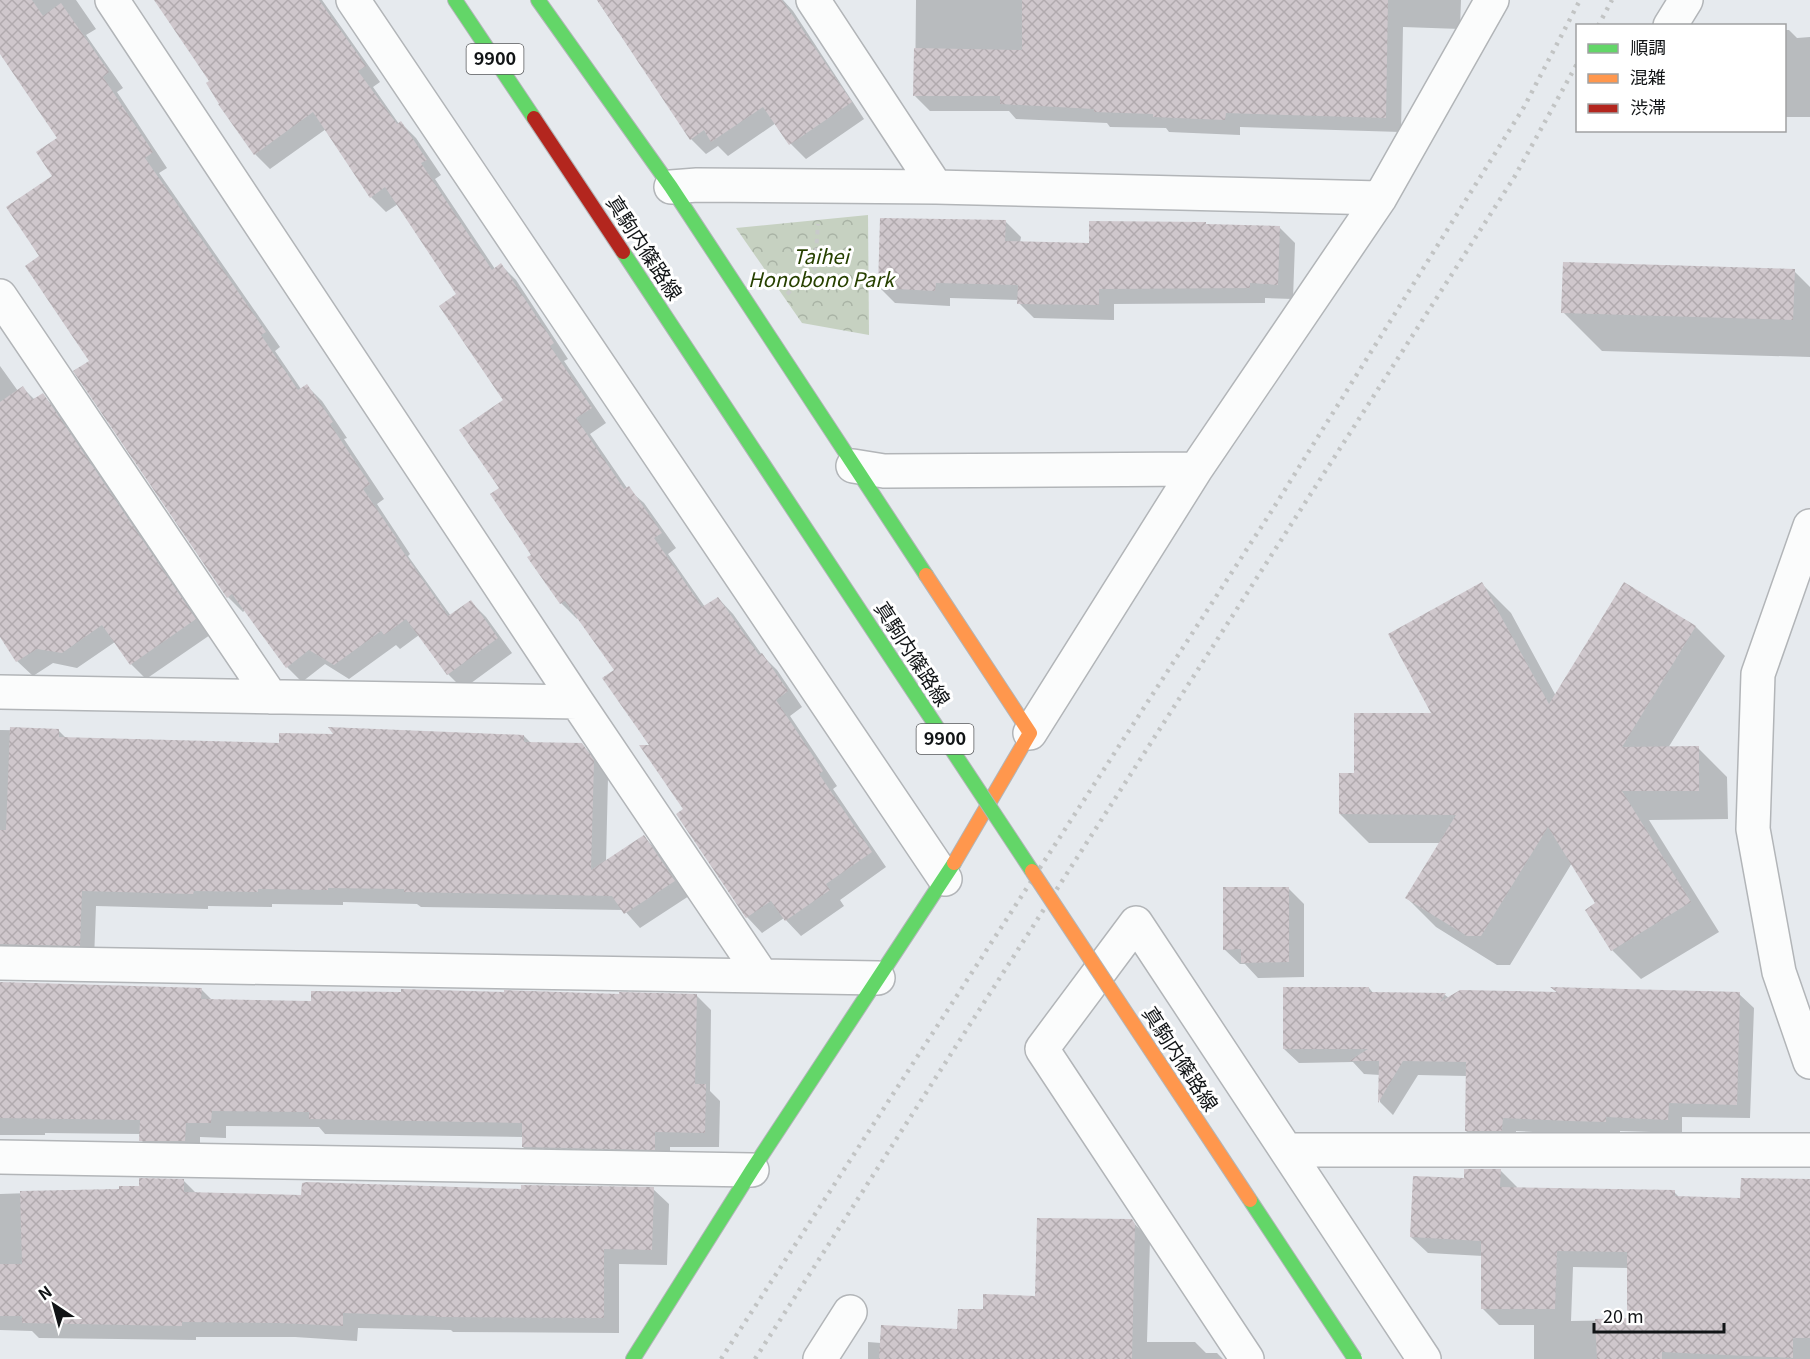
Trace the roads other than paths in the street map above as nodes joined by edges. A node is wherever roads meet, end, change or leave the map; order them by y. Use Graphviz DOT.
graph roads {
  1 [pos="112,0"];
  2 [pos="353,0"];
  3 [pos="455,0"];
  4 [pos="538,0"];
  5 [pos="813,0"];
  6 [pos="1492,0"];
  7 [pos="1686,0"];
  8 [pos="1671,24"];
  9 [pos="671,187"];
  10 [pos="936,187"];
  11 [pos="1380,198"];
  12 [pos="0,296"];
  13 [pos="853,466"];
  14 [pos="1196,469"];
  15 [pos="1810,525"];
  16 [pos="0,692"];
  17 [pos="271,697"];
  18 [pos="577,702"];
  19 [pos="1030,733"];
  20 [pos="945,879"];
  21 [pos="0,963"];
  22 [pos="762,976"];
  23 [pos="878,978"];
  24 [pos="1802,1019"];
  25 [pos="1810,1062"];
  26 [pos="1286,1150"];
  27 [pos="1810,1150"];
  28 [pos="0,1156"];
  29 [pos="752,1170"];
  30 [pos="850,1312"];
  31 [pos="633,1359"];
  32 [pos="820,1359"];
  33 [pos="1247,1359"];
  34 [pos="1355,1359"];
  35 [pos="1424,1359"];
  1 -- 18 [label="street"];
  2 -- 20 [label="street"];
  3 -- 34 [label="street, 真駒内篠路線 / 9900, bridge"];
  4 -- 9 [label="street"];
  5 -- 10 [label="street"];
  6 -- 11 [label="street"];
  7 -- 8 [label="street"];
  9 -- 10 [label="street"];
  9 -- 13 [label="street"];
  10 -- 11 [label="street"];
  11 -- 14 [label="street"];
  12 -- 17 [label="street"];
  13 -- 14 [label="street"];
  13 -- 19 [label="street"];
  14 -- 19 [label="street"];
  15 -- 24 [label="street"];
  16 -- 17 [label="street"];
  17 -- 18 [label="street"];
  18 -- 22 [label="street"];
  19 -- 20 [label="street"];
  20 -- 23 [label="street"];
  21 -- 22 [label="street"];
  22 -- 23 [label="street"];
  23 -- 29 [label="street"];
  24 -- 25 [label="street"];
  26 -- 27 [label="street"];
  26 -- 33 [label="street"];
  26 -- 35 [label="street"];
  28 -- 29 [label="street"];
  29 -- 31 [label="street"];
  30 -- 32 [label="street"];
}
